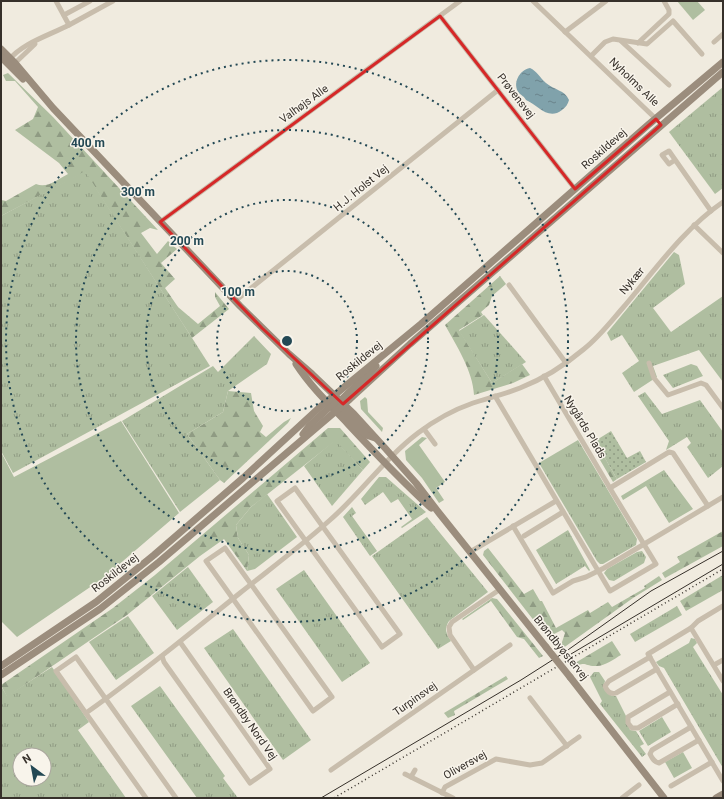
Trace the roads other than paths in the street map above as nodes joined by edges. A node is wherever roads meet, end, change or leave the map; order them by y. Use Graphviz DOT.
graph roads {
  1 [pos="56,1"];
  2 [pos="90,1"];
  3 [pos="113,1"];
  4 [pos="460,1"];
  5 [pos="533,1"];
  6 [pos="606,1"];
  7 [pos="664,1"];
  8 [pos="64,15"];
  9 [pos="440,16"];
  10 [pos="69,25"];
  11 [pos="565,32"];
  12 [pos="723,34"];
  13 [pos="621,40"];
  14 [pos="714,42"];
  15 [pos="638,43"];
  16 [pos="1,49"];
  17 [pos="702,54"];
  18 [pos="591,56"];
  19 [pos="1,57"];
  20 [pos="723,62"];
  21 [pos="11,63"];
  22 [pos="723,72"];
  23 [pos="669,85"];
  24 [pos="498,90"];
  25 [pos="656,119"];
  26 [pos="662,125"];
  27 [pos="675,160"];
  28 [pos="575,189"];
  29 [pos="723,202"];
  30 [pos="711,210"];
  31 [pos="160,222"];
  32 [pos="694,225"];
  33 [pos="723,253"];
  34 [pos="509,285"];
  35 [pos="235,301"];
  36 [pos="289,354"];
  37 [pos="566,363"];
  38 [pos="649,363"];
  39 [pos="544,376"];
  40 [pos="495,396"];
  41 [pos="335,403"];
  42 [pos="723,408"];
  43 [pos="424,429"];
  44 [pos="435,444"];
  45 [pos="392,456"];
  46 [pos="385,463"];
  47 [pos="610,488"];
  48 [pos="722,497"];
  49 [pos="556,501"];
  50 [pos="708,506"];
  51 [pos="563,512"];
  52 [pos="438,514"];
  53 [pos="323,526"];
  54 [pos="513,526"];
  55 [pos="524,536"];
  56 [pos="306,540"];
  57 [pos="644,544"];
  58 [pos="470,552"];
  59 [pos="598,571"];
  60 [pos="251,584"];
  61 [pos="500,590"];
  62 [pos="233,599"];
  63 [pos="723,606"];
  64 [pos="691,628"];
  65 [pos="180,642"];
  66 [pos="510,645"];
  67 [pos="162,656"];
  68 [pos="650,657"];
  69 [pos="723,660"];
  70 [pos="714,665"];
  71 [pos="1,666"];
  72 [pos="657,669"];
  73 [pos="474,670"];
  74 [pos="1,675"];
  75 [pos="723,679"];
  76 [pos="670,692"];
  77 [pos="530,698"];
  78 [pos="106,699"];
  79 [pos="678,704"];
  80 [pos="84,711"];
  81 [pos="691,727"];
  82 [pos="579,737"];
  83 [pos="699,740"];
  84 [pos="567,746"];
  85 [pos="712,762"];
  86 [pos="331,770"];
  87 [pos="415,770"];
  88 [pos="405,774"];
  89 [pos="411,777"];
  90 [pos="723,781"];
  91 [pos="640,785"];
  92 [pos="671,786"];
  93 [pos="442,793"];
  94 [pos="723,794"];
  95 [pos="146,798"];
  96 [pos="176,798"];
  97 [pos="453,798"];
  98 [pos="622,798"];
  99 [pos="664,798"];
  100 [pos="716,798"];
  1 -- 8 [label="street"];
  2 -- 8 [label="street"];
  3 -- 10 [label="street"];
  4 -- 9 [label="street, Valhøjs Alle"];
  5 -- 11 [label="street, Nyholms Alle"];
  6 -- 11 [label="street"];
  7 -- 15 [label="street"];
  8 -- 10 [label="street"];
  9 -- 24 [label="street, Prøvensvej"];
  9 -- 31 [label="street, Valhøjs Alle"];
  10 -- 21 [label="street"];
  11 -- 18 [label="street, Nyholms Alle"];
  12 -- 14 [label="street"];
  13 -- 15 [label="street, Nyholms Alle"];
  13 -- 18 [label="street, Nyholms Alle"];
  13 -- 23 [label="street, Nyholms Alle"];
  15 -- 17 [label="street, Nyholms Alle"];
  16 -- 21 [label="main road"];
  18 -- 25 [label="street, Nyholms Alle"];
  19 -- 21 [label="main road"];
  20 -- 25 [label="main road, Roskildevej"];
  21 -- 31 [label="main road"];
  22 -- 26 [label="main road, Roskildevej"];
  24 -- 28 [label="street, Prøvensvej"];
  24 -- 35 [label="street, H.J. Holst Vej"];
  25 -- 26 [label="main road, Nyholms Alle"];
  25 -- 28 [label="main road, Roskildevej"];
  26 -- 41 [label="main road, Roskildevej"];
  27 -- 30 [label="street"];
  28 -- 41 [label="main road, Roskildevej"];
  29 -- 30 [label="street, Nykær"];
  30 -- 32 [label="street, Nykær"];
  31 -- 35 [label="main road"];
  32 -- 33 [label="street"];
  32 -- 37 [label="street, Nykær"];
  34 -- 37 [label="street"];
  35 -- 36 [label="main road"];
  36 -- 41 [label="main road"];
  36 -- 41 [label="main road"];
  37 -- 39 [label="street, Nykær"];
  38 -- 42 [label="street"];
  39 -- 40 [label="street, Nykær"];
  39 -- 47 [label="street, Nygårds Plads"];
  40 -- 43 [label="street, Nykær"];
  40 -- 49 [label="street, Nygårds Plads"];
  41 -- 45 [label="main road, Brøndbyøstervej"];
  41 -- 46 [label="main road, Brøndbyøstervej"];
  41 -- 71 [label="main road, Roskildevej"];
  41 -- 74 [label="main road, Roskildevej"];
  43 -- 44 [label="street"];
  43 -- 45 [label="street, Nykær"];
  45 -- 46 [label="street, Nykær"];
  45 -- 52 [label="main road, Brøndbyøstervej"];
  46 -- 52 [label="main road, Brøndbyøstervej"];
  46 -- 53 [label="street"];
  47 -- 50 [label="street"];
  47 -- 57 [label="street, Nygårds Plads"];
  48 -- 50 [label="street"];
  49 -- 51 [label="street, Nygårds Plads"];
  49 -- 54 [label="street"];
  50 -- 57 [label="street"];
  51 -- 55 [label="street"];
  51 -- 59 [label="street, Nygårds Plads"];
  52 -- 58 [label="main road, Brøndbyøstervej"];
  53 -- 56 [label="street"];
  53 -- 56 [label="street"];
  53 -- 56 [label="street"];
  54 -- 58 [label="street"];
  54 -- 59 [label="street"];
  56 -- 60 [label="street"];
  57 -- 59 [label="street"];
  57 -- 59 [label="street, Nygårds Plads"];
  58 -- 61 [label="main road, Brøndbyøstervej"];
  60 -- 62 [label="street"];
  60 -- 62 [label="street"];
  60 -- 62 [label="street"];
  61 -- 73 [label="street"];
  61 -- 99 [label="main road, Brøndbyøstervej, bridge"];
  62 -- 65 [label="street"];
  63 -- 64 [label="street"];
  64 -- 68 [label="street"];
  64 -- 70 [label="street"];
  65 -- 67 [label="street"];
  65 -- 67 [label="street, Brøndby Nord Vej"];
  66 -- 73 [label="street, Turpinsvej"];
  67 -- 78 [label="street"];
  68 -- 72 [label="street"];
  68 -- 72 [label="street"];
  69 -- 70 [label="street"];
  70 -- 75 [label="street"];
  72 -- 76 [label="street"];
  73 -- 86 [label="street, Turpinsvej"];
  76 -- 79 [label="street"];
  76 -- 79 [label="street"];
  77 -- 84 [label="street"];
  78 -- 80 [label="street"];
  78 -- 80 [label="street"];
  78 -- 96 [label="street"];
  79 -- 81 [label="street"];
  80 -- 95 [label="street"];
  81 -- 83 [label="street"];
  81 -- 83 [label="street"];
  82 -- 84 [label="street, Oliversvej"];
  83 -- 85 [label="street"];
  84 -- 93 [label="street, Oliversvej"];
  85 -- 90 [label="street"];
  85 -- 92 [label="street"];
  87 -- 89 [label="street"];
  88 -- 89 [label="street"];
  89 -- 93 [label="street"];
  91 -- 98 [label="street"];
  93 -- 97 [label="street"];
  94 -- 100 [label="main road"];
}
